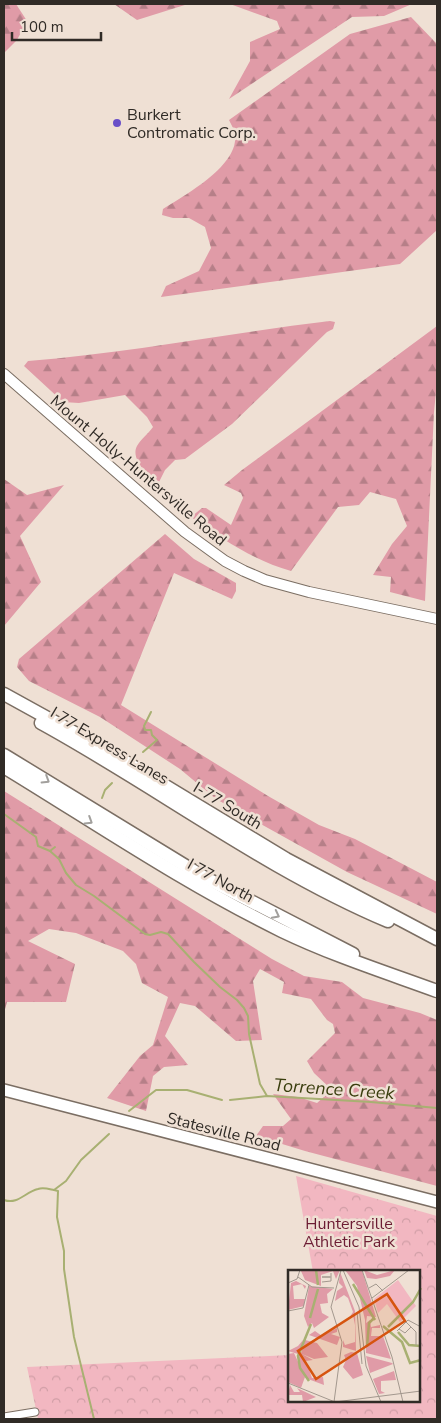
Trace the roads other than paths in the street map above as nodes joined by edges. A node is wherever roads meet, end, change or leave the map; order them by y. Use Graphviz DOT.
graph roads {
  1 [pos="4,374"];
  2 [pos="437,619"];
  3 [pos="4,694"];
  4 [pos="4,704"];
  5 [pos="4,755"];
  6 [pos="4,767"];
  7 [pos="437,940"];
  8 [pos="404,979"];
  9 [pos="437,991"];
  10 [pos="4,1090"];
  11 [pos="437,1202"];
  12 [pos="35,1412"];
  13 [pos="4,1417"];
  1 -- 2 [label="main road, Mount Holly-Huntersville Road"];
  3 -- 7 [label="highway, I-77 South"];
  4 -- 7 [label="highway, I 77 Express Lanes"];
  5 -- 8 [label="highway, one-way"];
  6 -- 8 [label="highway, I 77 North, one-way"];
  8 -- 9 [label="highway, I 77 North"];
  10 -- 11 [label="main road, Statesville Road"];
  12 -- 13 [label="street"];
}
